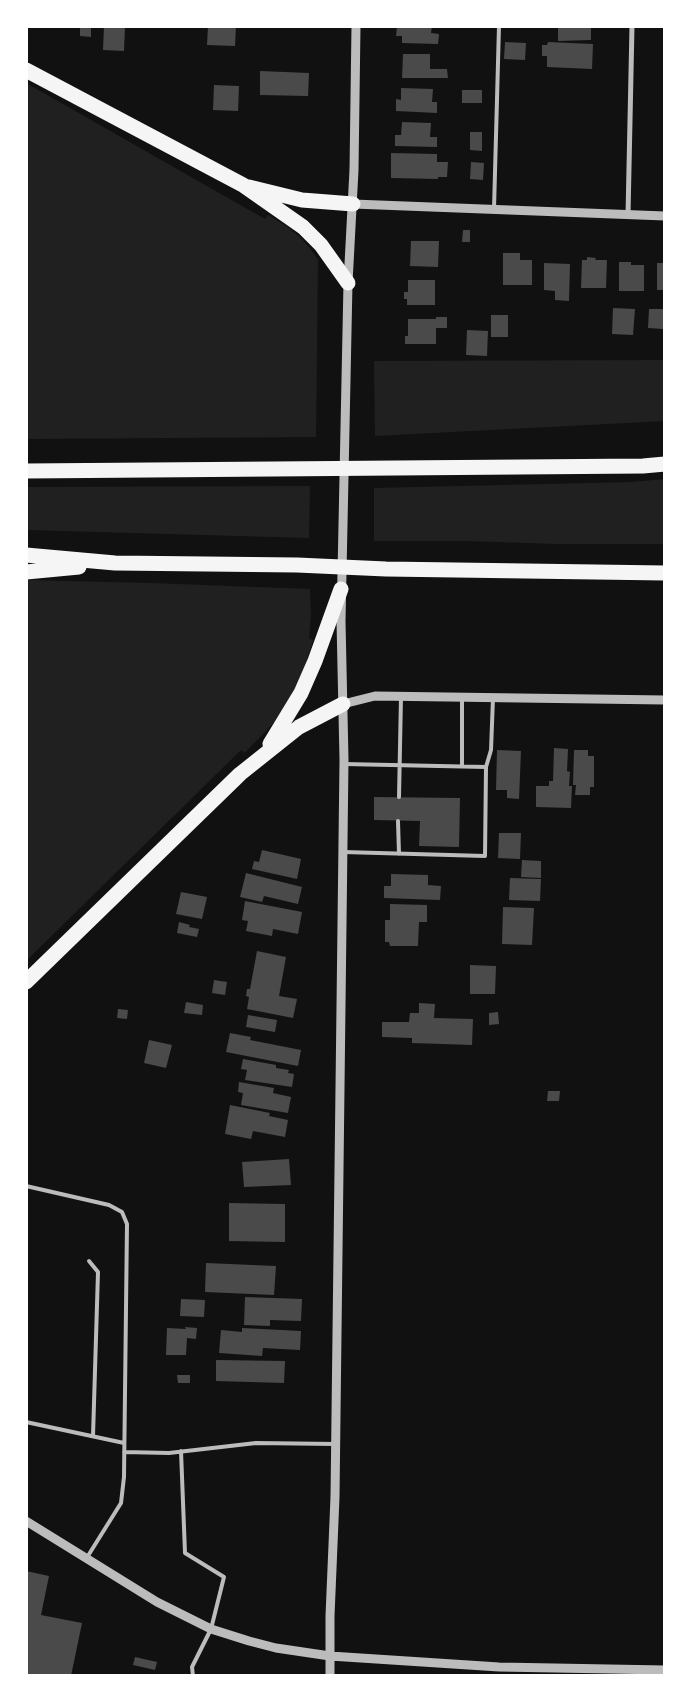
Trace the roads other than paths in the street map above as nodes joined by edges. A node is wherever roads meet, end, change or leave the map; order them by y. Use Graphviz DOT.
graph roads {
  1 [pos="356,26"];
  2 [pos="499,26"];
  3 [pos="632,26"];
  4 [pos="26,70"];
  5 [pos="243,185"];
  6 [pos="353,204"];
  7 [pos="494,210"];
  8 [pos="628,215"];
  9 [pos="665,216"];
  10 [pos="348,283"];
  11 [pos="665,464"];
  12 [pos="26,471"];
  13 [pos="26,555"];
  14 [pos="115,563"];
  15 [pos="26,572"];
  16 [pos="665,572"];
  17 [pos="341,589"];
  18 [pos="401,696"];
  19 [pos="462,697"];
  20 [pos="493,698"];
  21 [pos="665,700"];
  22 [pos="343,704"];
  23 [pos="263,756"];
  24 [pos="344,764"];
  25 [pos="400,765"];
  26 [pos="462,766"];
  27 [pos="486,767"];
  28 [pos="399,797"];
  29 [pos="398,821"];
  30 [pos="343,852"];
  31 [pos="399,854"];
  32 [pos="26,982"];
  33 [pos="26,1186"];
  34 [pos="89,1261"];
  35 [pos="26,1422"];
  36 [pos="93,1436"];
  37 [pos="124,1443"];
  38 [pos="336,1444"];
  39 [pos="181,1451"];
  40 [pos="124,1452"];
  41 [pos="26,1521"];
  42 [pos="86,1560"];
  43 [pos="211,1629"];
  44 [pos="330,1656"];
  45 [pos="665,1670"];
  46 [pos="193,1676"];
  47 [pos="330,1676"];
  1 -- 6 [label="street"];
  2 -- 7 [label="lane"];
  3 -- 8 [label="street"];
  4 -- 5 [label="highway"];
  5 -- 6 [label="highway"];
  5 -- 10 [label="highway"];
  6 -- 7 [label="street"];
  6 -- 10 [label="street"];
  7 -- 8 [label="street"];
  8 -- 9 [label="street"];
  10 -- 17 [label="street"];
  11 -- 12 [label="highway"];
  13 -- 14 [label="highway"];
  14 -- 15 [label="highway"];
  14 -- 16 [label="highway"];
  17 -- 22 [label="street"];
  17 -- 23 [label="highway"];
  18 -- 19 [label="street"];
  18 -- 22 [label="street"];
  18 -- 25 [label="lane"];
  19 -- 20 [label="street"];
  19 -- 26 [label="lane"];
  20 -- 21 [label="street"];
  20 -- 27 [label="lane"];
  22 -- 23 [label="highway"];
  22 -- 24 [label="street"];
  23 -- 32 [label="highway"];
  24 -- 25 [label="lane"];
  24 -- 30 [label="street"];
  25 -- 26 [label="lane"];
  25 -- 28 [label="lane"];
  26 -- 27 [label="lane"];
  27 -- 31 [label="lane"];
  29 -- 31 [label="lane"];
  30 -- 31 [label="lane"];
  30 -- 38 [label="street"];
  33 -- 37 [label="lane"];
  34 -- 36 [label="lane"];
  35 -- 36 [label="lane"];
  36 -- 37 [label="lane"];
  37 -- 40 [label="lane"];
  38 -- 39 [label="lane"];
  38 -- 44 [label="street"];
  39 -- 40 [label="lane"];
  39 -- 43 [label="lane"];
  40 -- 42 [label="lane"];
  41 -- 42 [label="street"];
  42 -- 43 [label="street"];
  43 -- 44 [label="street"];
  43 -- 46 [label="lane"];
  44 -- 45 [label="street"];
  44 -- 47 [label="street"];
}
